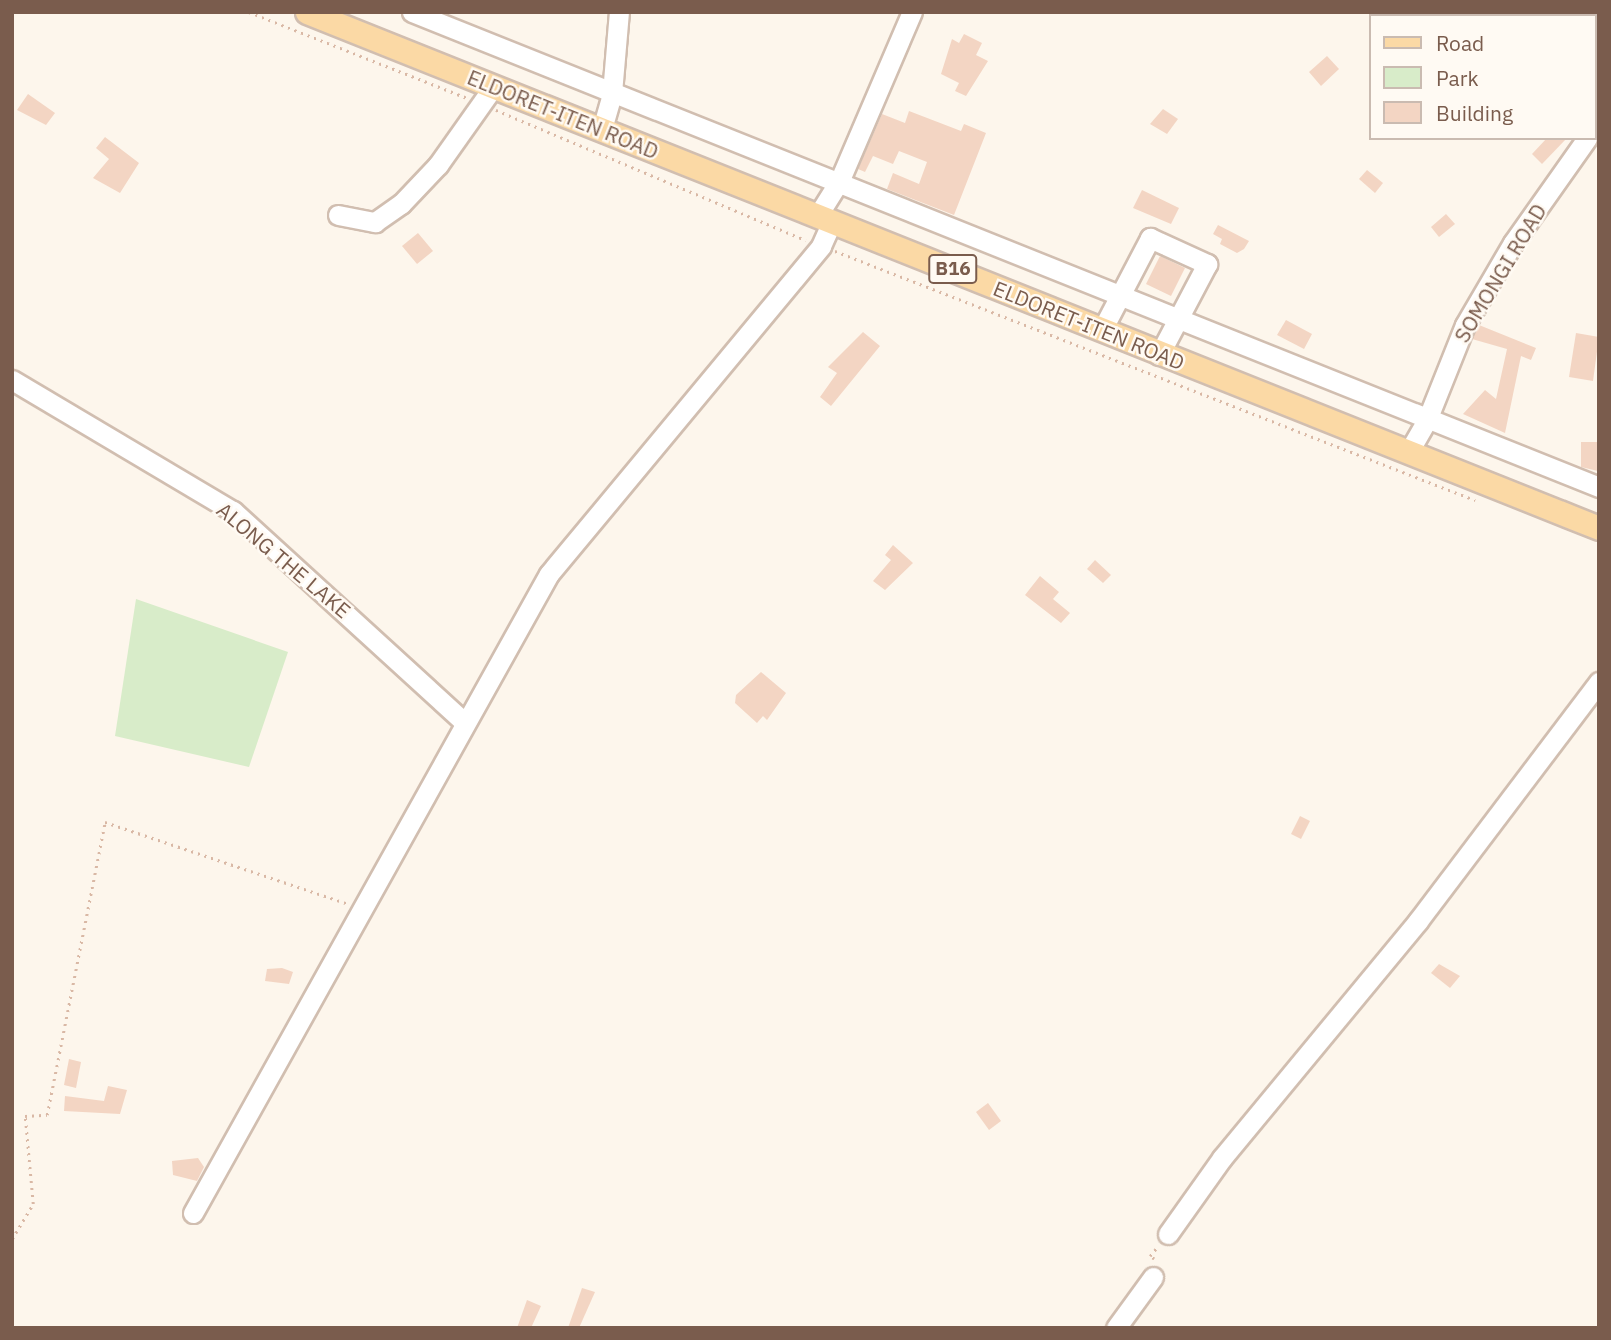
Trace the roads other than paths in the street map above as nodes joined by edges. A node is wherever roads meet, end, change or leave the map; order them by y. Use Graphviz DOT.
graph roads {
  1 [pos="306,12"];
  2 [pos="412,12"];
  3 [pos="619,12"];
  4 [pos="912,12"];
  5 [pos="612,93"];
  6 [pos="489,96"];
  7 [pos="602,129"];
  8 [pos="1586,140"];
  9 [pos="839,182"];
  10 [pos="338,215"];
  11 [pos="825,218"];
  12 [pos="1124,297"];
  13 [pos="1181,320"];
  14 [pos="1102,330"];
  15 [pos="1159,355"];
  16 [pos="12,380"];
  17 [pos="1427,420"];
  18 [pos="1408,453"];
  19 [pos="1599,487"];
  20 [pos="1599,528"];
  21 [pos="1599,682"];
  22 [pos="465,723"];
  23 [pos="193,1213"];
  24 [pos="1168,1234"];
  25 [pos="1153,1276"];
  26 [pos="1116,1328"];
  1 -- 6 [label="main road, ELDORET-ITEN ROAD / B16"];
  2 -- 5 [label="street"];
  3 -- 5 [label="street"];
  4 -- 9 [label="street"];
  5 -- 7 [label="street"];
  5 -- 9 [label="street"];
  6 -- 7 [label="main road, ELDORET-ITEN ROAD / B16"];
  6 -- 10 [label="street"];
  7 -- 11 [label="main road, ELDORET-ITEN ROAD / B16"];
  8 -- 17 [label="street, SOMONGI ROAD"];
  9 -- 11 [label="street"];
  9 -- 12 [label="street"];
  11 -- 14 [label="main road, ELDORET-ITEN ROAD / B16"];
  11 -- 22 [label="street"];
  12 -- 13 [label="street"];
  12 -- 13 [label="street"];
  12 -- 14 [label="street"];
  13 -- 15 [label="street"];
  13 -- 17 [label="street"];
  14 -- 15 [label="main road, ELDORET-ITEN ROAD / B16"];
  15 -- 18 [label="main road, ELDORET-ITEN ROAD / B16"];
  16 -- 22 [label="street, ALONG THE LAKE"];
  17 -- 18 [label="street, SOMONGI ROAD"];
  17 -- 19 [label="street"];
  18 -- 20 [label="main road, ELDORET-ITEN ROAD / B16"];
  21 -- 24 [label="street"];
  22 -- 23 [label="street"];
  25 -- 26 [label="street"];
}
